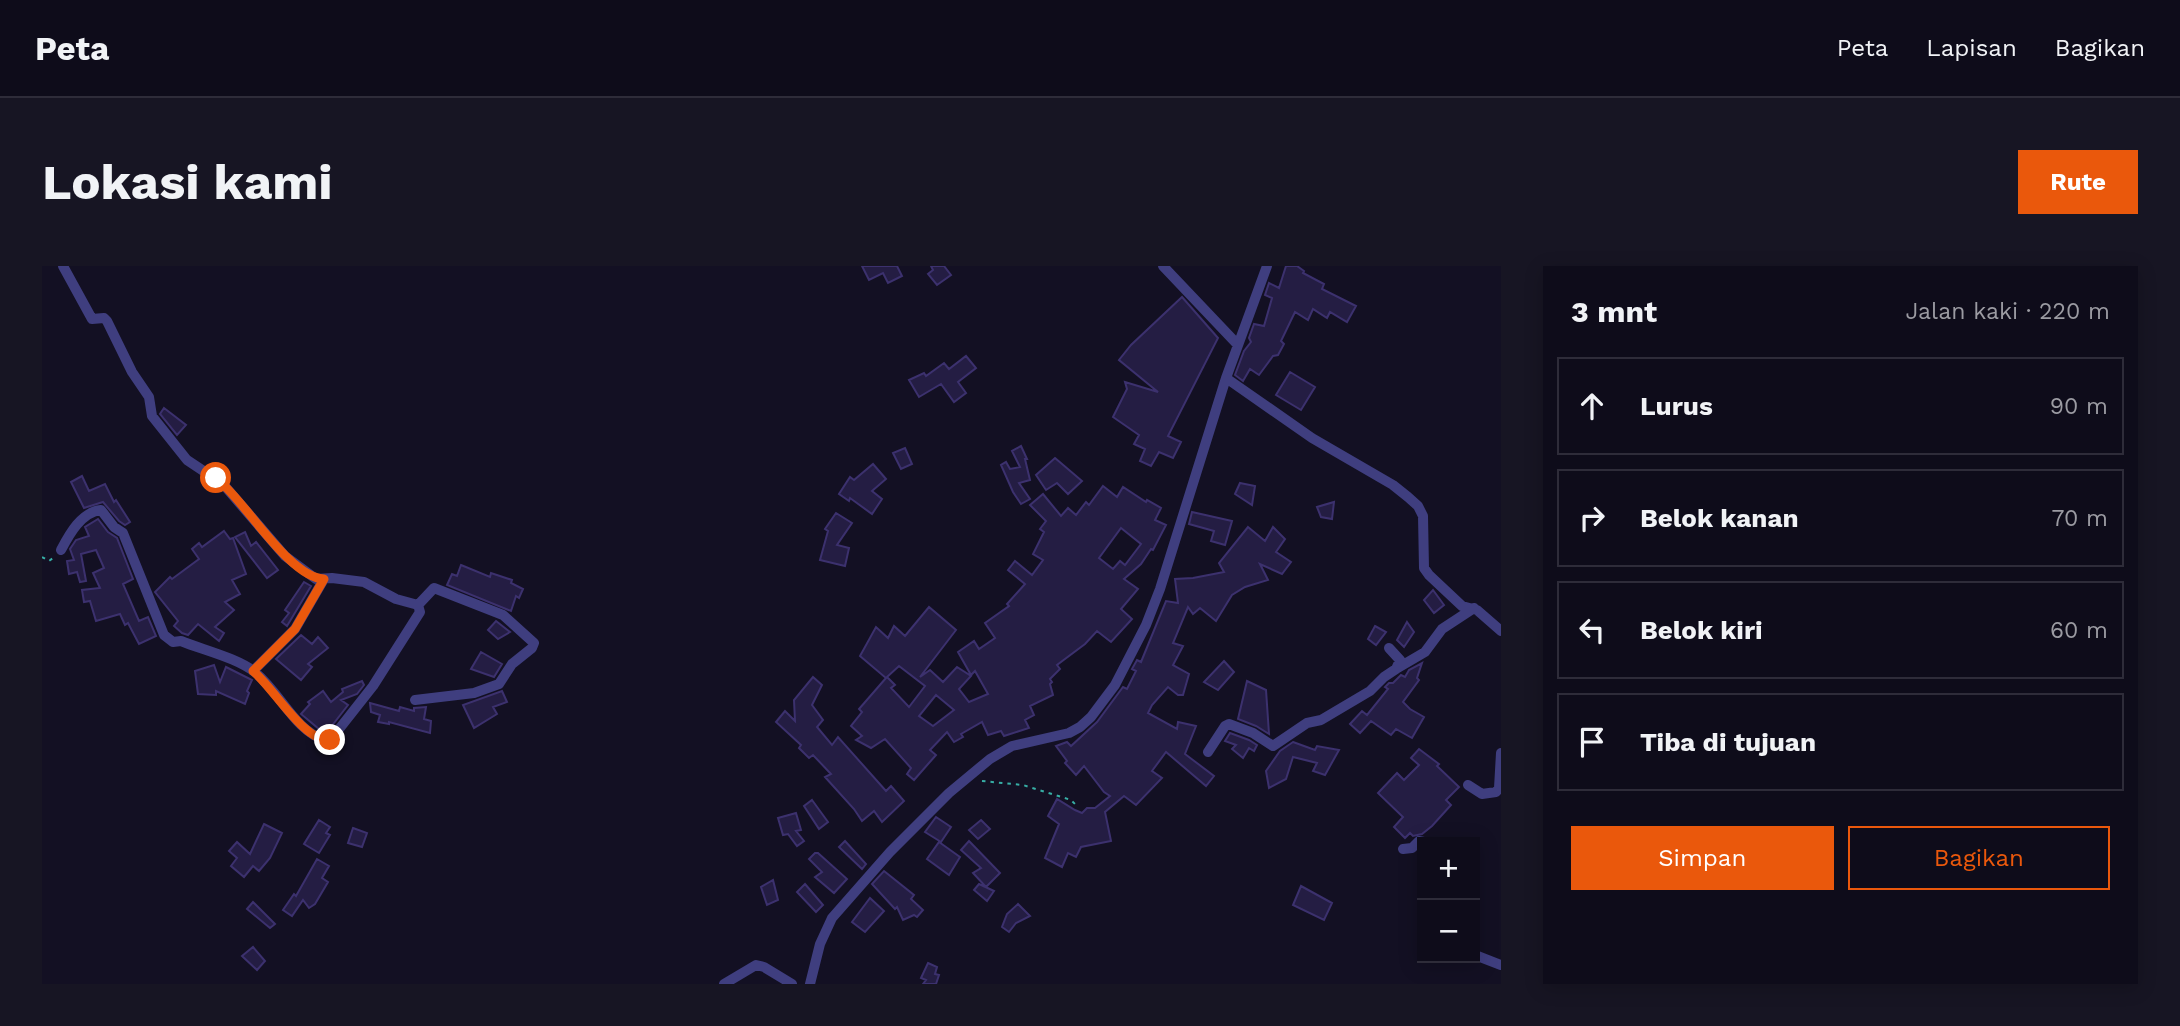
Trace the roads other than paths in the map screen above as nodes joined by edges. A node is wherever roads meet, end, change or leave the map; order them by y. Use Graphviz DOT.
graph roads {
  1 [pos="63,266"];
  2 [pos="1163,266"];
  3 [pos="1266,266"];
  4 [pos="1238,345"];
  5 [pos="1226,378"];
  6 [pos="61,550"];
  7 [pos="324,579"];
  8 [pos="418,605"];
  9 [pos="1474,608"];
  10 [pos="1501,631"];
  11 [pos="1389,648"];
  12 [pos="1396,669"];
  13 [pos="253,671"];
  14 [pos="415,700"];
  15 [pos="1208,752"];
  16 [pos="1501,753"];
  17 [pos="1468,785"];
  18 [pos="1417,843"];
  19 [pos="1403,849"];
  20 [pos="1480,958"];
  21 [pos="1501,965"];
  22 [pos="724,984"];
  23 [pos="792,984"];
  24 [pos="810,984"];
  1 -- 7 [label="street"];
  2 -- 4 [label="street"];
  3 -- 4 [label="street"];
  4 -- 5 [label="street"];
  5 -- 9 [label="street"];
  5 -- 24 [label="street"];
  6 -- 13 [label="street"];
  7 -- 8 [label="street"];
  7 -- 13 [label="street"];
  8 -- 13 [label="street"];
  8 -- 14 [label="street"];
  9 -- 10 [label="street"];
  9 -- 12 [label="street"];
  11 -- 12 [label="street"];
  12 -- 15 [label="street"];
  16 -- 17 [label="street"];
  18 -- 19 [label="street"];
  20 -- 21 [label="street"];
  22 -- 23 [label="street"];
}
